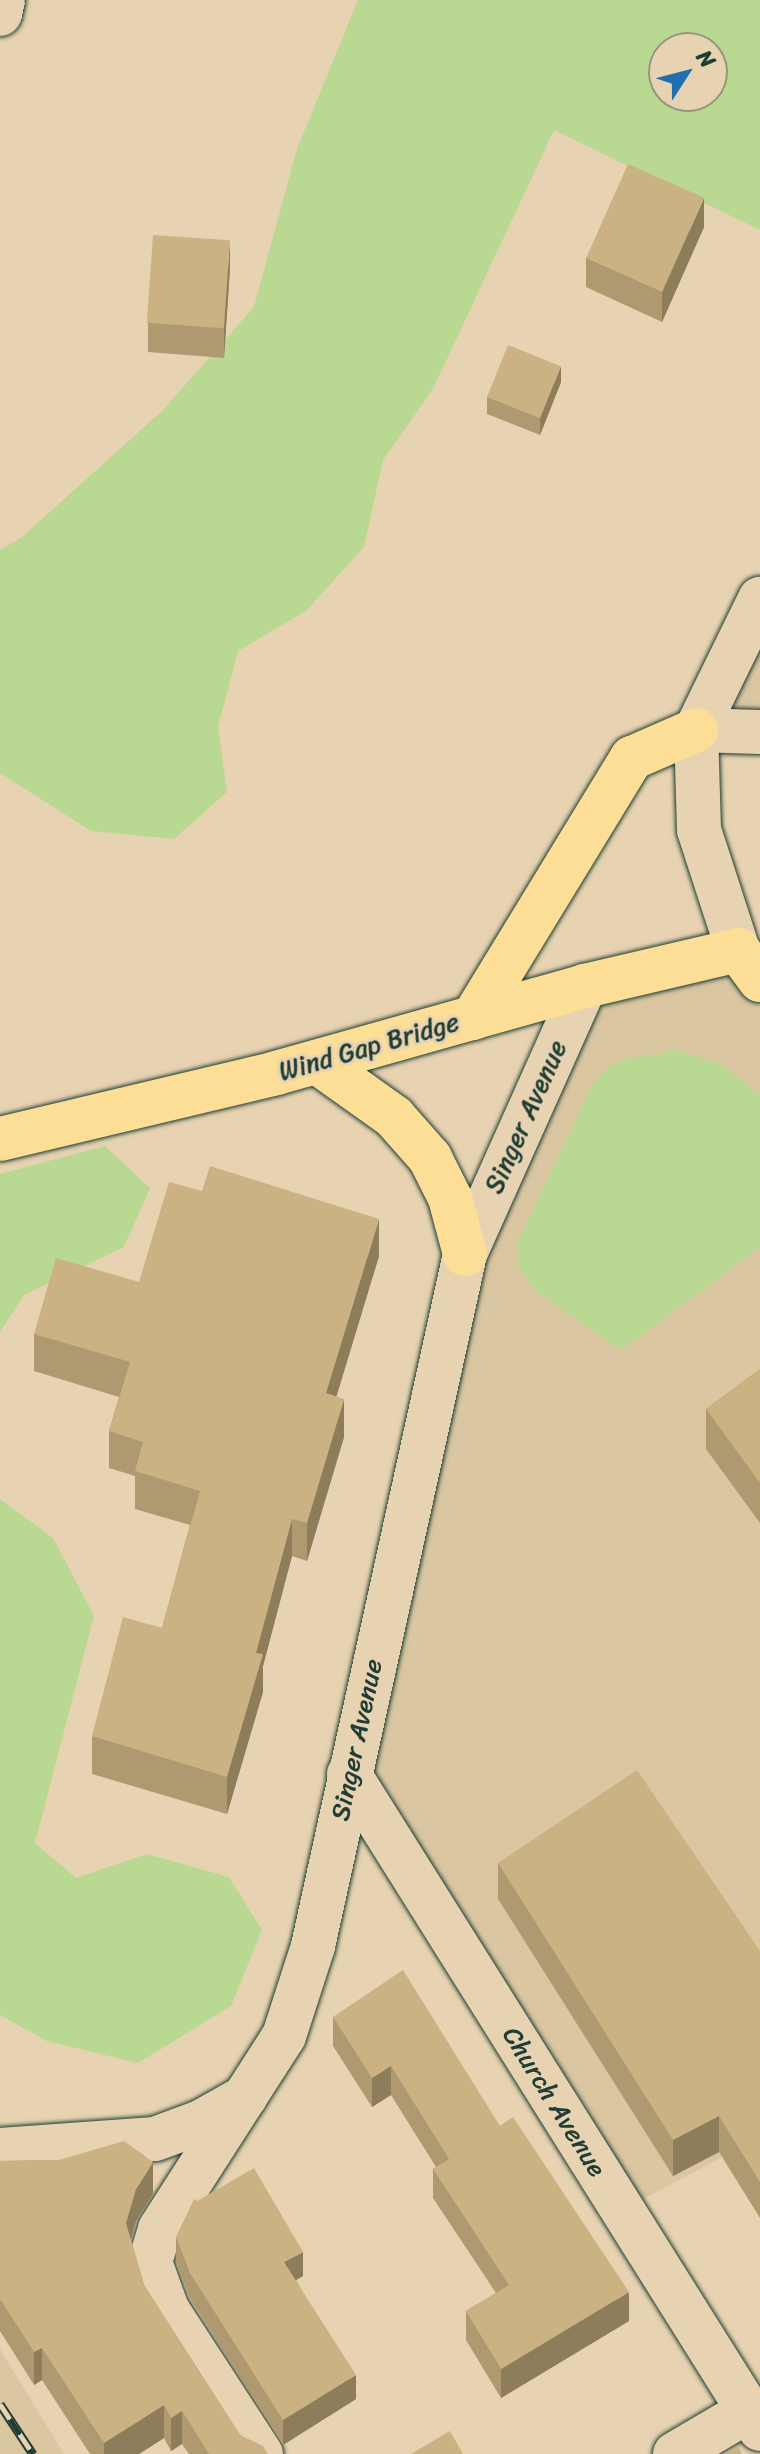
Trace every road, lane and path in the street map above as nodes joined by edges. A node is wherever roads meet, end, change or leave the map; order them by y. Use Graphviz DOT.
graph roads {
  1 [pos="3,0"];
  2 [pos="0,14"];
  3 [pos="760,599"];
  4 [pos="696,730"];
  5 [pos="760,732"];
  6 [pos="749,965"];
  7 [pos="585,986"];
  8 [pos="473,1018"];
  9 [pos="317,1062"];
  10 [pos="0,1139"];
  11 [pos="465,1254"];
  12 [pos="349,1774"];
  13 [pos="250,2094"];
  14 [pos="0,2150"];
  15 [pos="754,2420"];
  16 [pos="261,2454"];
  17 [pos="675,2454"];
  1 -- 2 [label="street"];
  3 -- 4 [label="street"];
  4 -- 5 [label="street"];
  4 -- 6 [label="street"];
  4 -- 8 [label="main road"];
  6 -- 7 [label="main road, Wind Gap Bridge"];
  7 -- 8 [label="main road, Wind Gap Bridge"];
  7 -- 11 [label="street, Singer Avenue"];
  8 -- 9 [label="main road, Wind Gap Bridge"];
  9 -- 10 [label="main road, Wind Gap Bridge"];
  9 -- 11 [label="main road"];
  11 -- 12 [label="street, Singer Avenue"];
  12 -- 13 [label="street, Singer Avenue"];
  12 -- 15 [label="street, Church Avenue"];
  13 -- 14 [label="street"];
  13 -- 16 [label="street, Singer Avenue"];
  15 -- 17 [label="street"];
}
